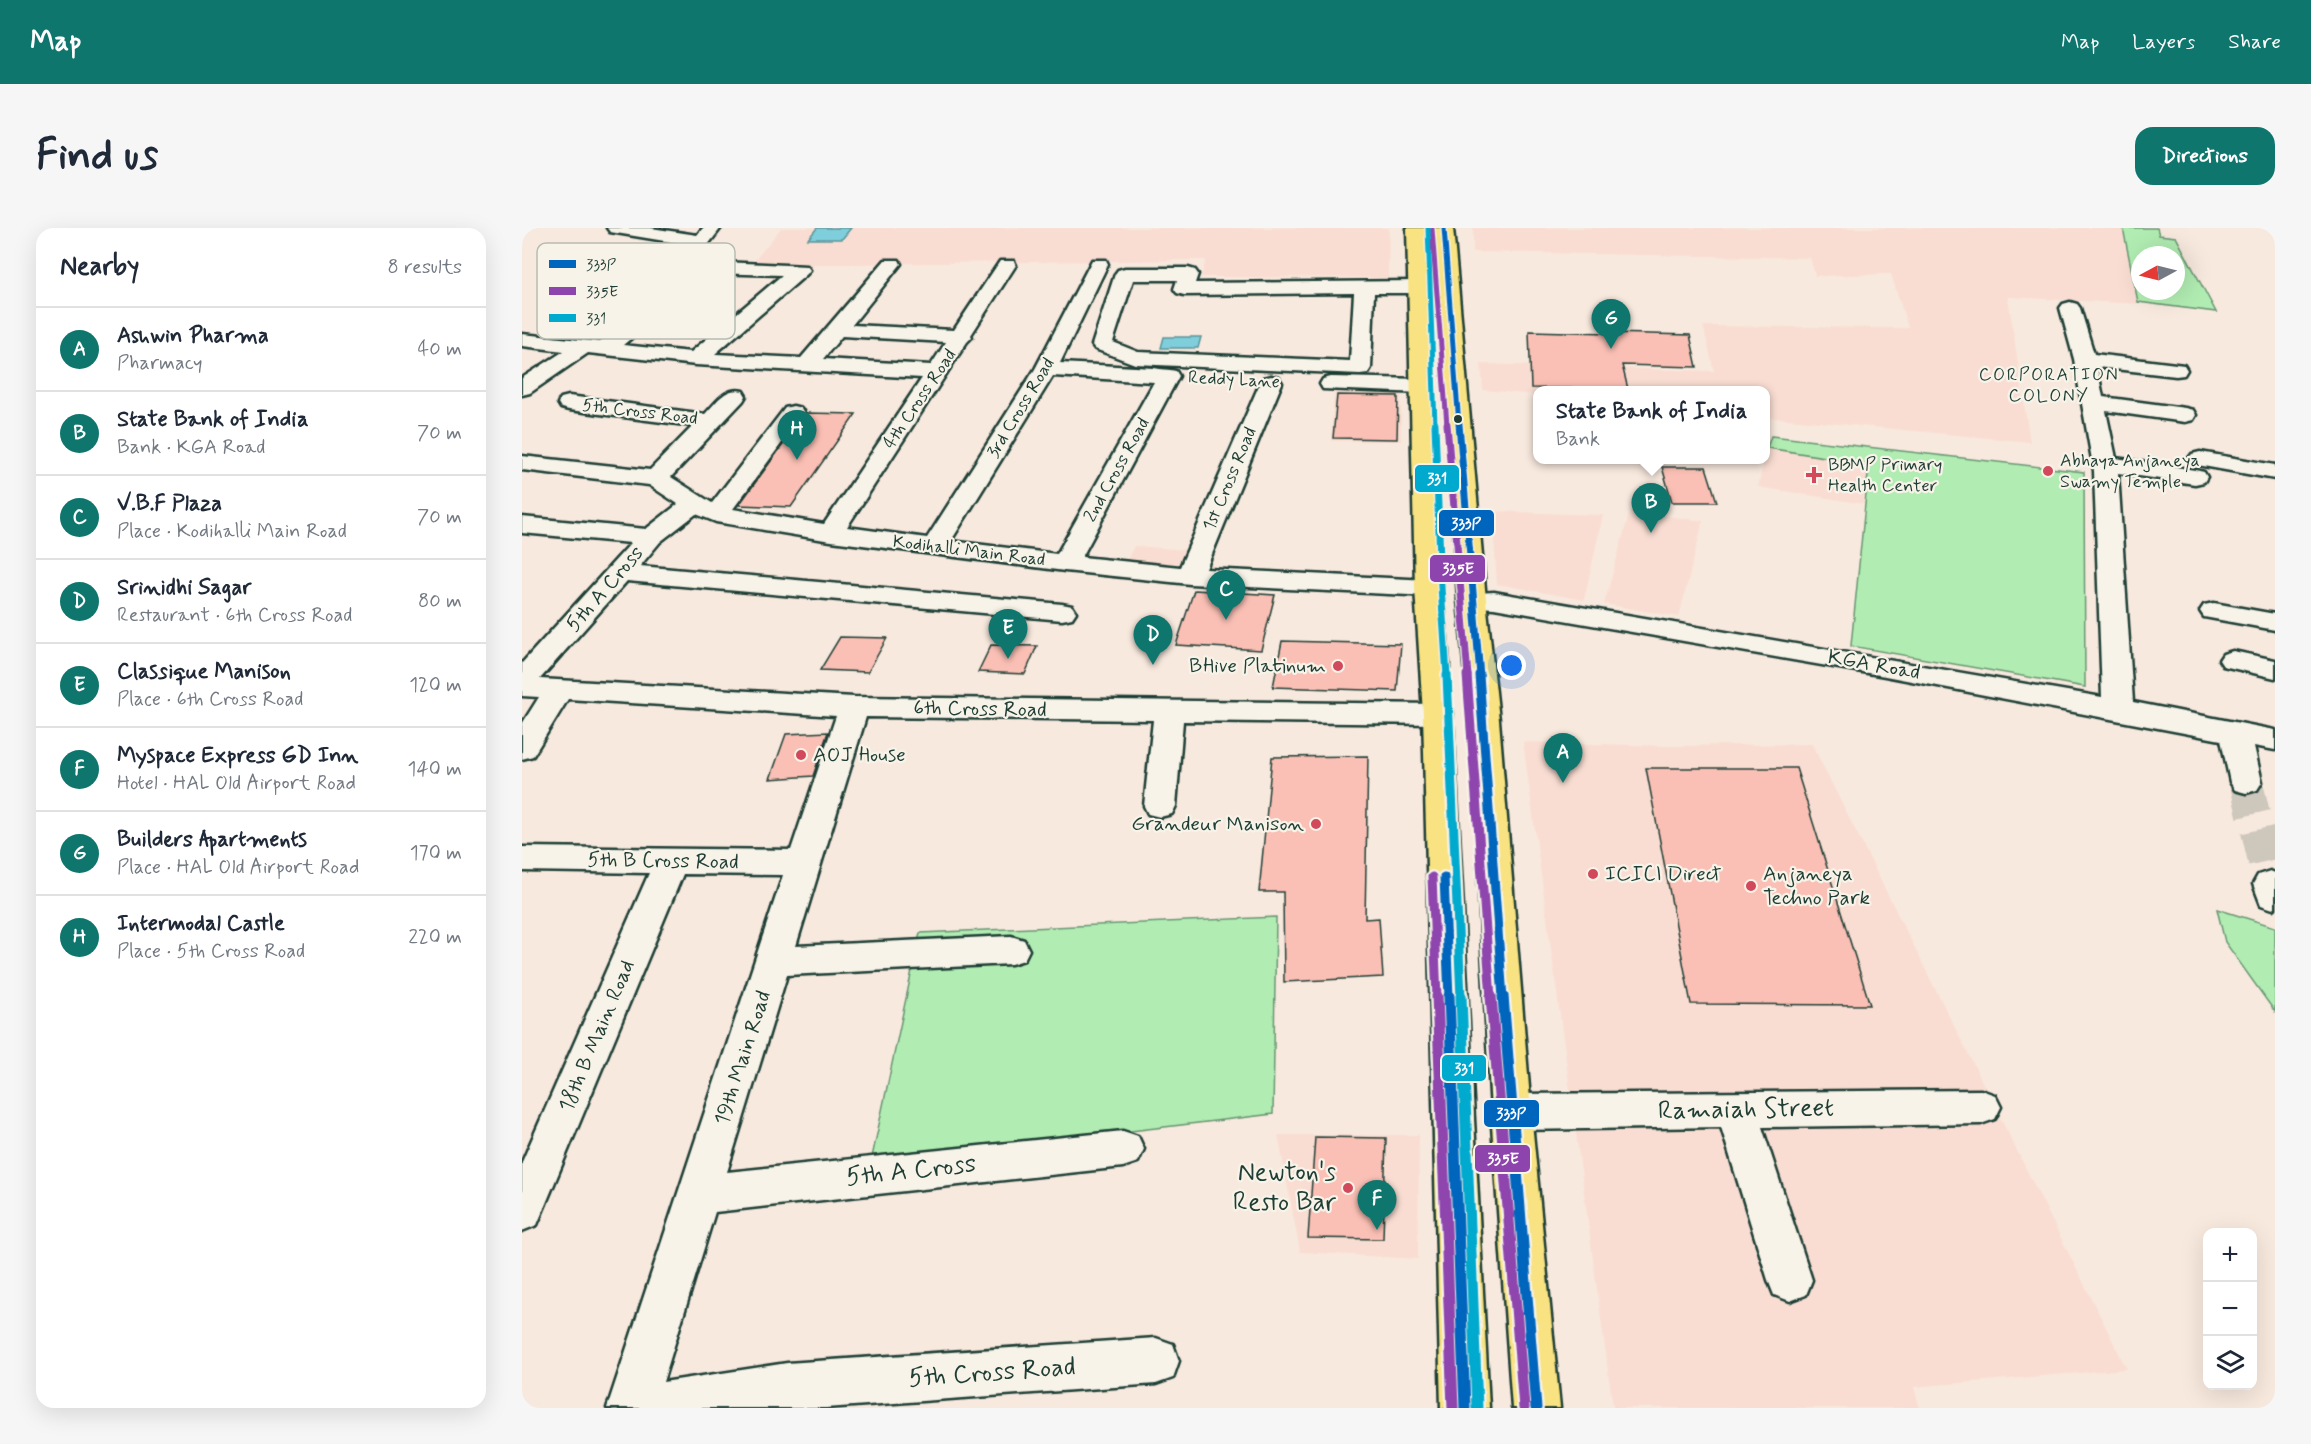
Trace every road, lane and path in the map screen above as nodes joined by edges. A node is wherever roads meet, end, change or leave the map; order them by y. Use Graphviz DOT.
graph roads {
  1 [pos="616,228"];
  2 [pos="1416,228"];
  3 [pos="1444,228"];
  4 [pos="706,234"];
  5 [pos="892,264"];
  6 [pos="1007,266"];
  7 [pos="735,268"];
  8 [pos="1174,274"];
  9 [pos="1418,287"];
  10 [pos="1364,288"];
  11 [pos="2070,308"];
  12 [pos="735,325"];
  13 [pos="837,330"];
  14 [pos="1362,335"];
  15 [pos="962,337"];
  16 [pos="607,339"];
  17 [pos="718,339"];
  18 [pos="522,340"];
  19 [pos="596,347"];
  20 [pos="696,358"];
  21 [pos="2085,359"];
  22 [pos="807,365"];
  23 [pos="1046,369"];
  24 [pos="2176,370"];
  25 [pos="938,372"];
  26 [pos="1352,375"];
  27 [pos="1168,376"];
  28 [pos="1271,382"];
  29 [pos="1423,386"];
  30 [pos="522,388"];
  31 [pos="735,396"];
  32 [pos="2093,402"];
  33 [pos="569,403"];
  34 [pos="793,413"];
  35 [pos="2184,415"];
  36 [pos="710,421"];
  37 [pos="522,463"];
  38 [pos="2104,464"];
  39 [pos="2275,472"];
  40 [pos="656,478"];
  41 [pos="705,509"];
  42 [pos="522,525"];
  43 [pos="831,533"];
  44 [pos="651,537"];
  45 [pos="935,546"];
  46 [pos="1065,563"];
  47 [pos="621,572"];
  48 [pos="1190,576"];
  49 [pos="1429,588"];
  50 [pos="1472,600"];
  51 [pos="2214,611"];
  52 [pos="1062,612"];
  53 [pos="2275,622"];
  54 [pos="2233,660"];
  55 [pos="2275,669"];
  56 [pos="522,681"];
  57 [pos="522,687"];
  58 [pos="560,689"];
  59 [pos="854,707"];
  60 [pos="2118,708"];
  61 [pos="1169,711"];
  62 [pos="1438,714"];
  63 [pos="2254,736"];
  64 [pos="522,749"];
  65 [pos="2255,784"];
  66 [pos="1160,806"];
  67 [pos="522,859"];
  68 [pos="671,862"];
  69 [pos="804,863"];
  70 [pos="1011,950"];
  71 [pos="774,961"];
  72 [pos="1981,1107"];
  73 [pos="1736,1110"];
  74 [pos="1511,1112"];
  75 [pos="1123,1149"];
  76 [pos="698,1194"];
  77 [pos="522,1210"];
  78 [pos="1790,1280"];
  79 [pos="1156,1361"];
  80 [pos="784,1398"];
  81 [pos="631,1408"];
  82 [pos="649,1408"];
  83 [pos="1465,1408"];
  84 [pos="1536,1408"];
  1 -- 4 [label="street"];
  2 -- 9 [label="main road"];
  3 -- 50 [label="main road"];
  5 -- 13 [label="street"];
  6 -- 15 [label="street, 4th Cross Road"];
  7 -- 12 [label="street"];
  8 -- 10 [label="street"];
  8 -- 14 [label="street"];
  8 -- 23 [label="street, 3rd Cross Road"];
  9 -- 10 [label="street"];
  9 -- 29 [label="main road"];
  10 -- 14 [label="street"];
  11 -- 21 [label="street"];
  13 -- 15 [label="street"];
  13 -- 22 [label="street"];
  14 -- 26 [label="street"];
  15 -- 25 [label="street, 4th Cross Road"];
  16 -- 19 [label="street"];
  17 -- 20 [label="street"];
  18 -- 19 [label="street"];
  19 -- 20 [label="street"];
  19 -- 30 [label="street"];
  20 -- 22 [label="street"];
  21 -- 24 [label="street"];
  21 -- 32 [label="street"];
  22 -- 25 [label="street"];
  23 -- 27 [label="street, Reddy Lane"];
  23 -- 45 [label="street, 3rd Cross Road"];
  25 -- 43 [label="street, 4th Cross Road"];
  27 -- 28 [label="street, Reddy Lane"];
  27 -- 46 [label="street, 2nd Cross Road"];
  28 -- 29 [label="street, Reddy Lane"];
  28 -- 48 [label="street, 1st Cross Road"];
  29 -- 49 [label="main road"];
  31 -- 36 [label="street, 5th Cross Road"];
  32 -- 35 [label="street"];
  32 -- 38 [label="street"];
  33 -- 36 [label="street, 5th Cross Road"];
  34 -- 41 [label="street"];
  36 -- 40 [label="street, 5th Cross Road"];
  37 -- 40 [label="street, Kodihalli Main Road"];
  38 -- 39 [label="street"];
  38 -- 60 [label="street"];
  40 -- 41 [label="street, Kodihalli Main Road"];
  41 -- 43 [label="street, Kodihalli Main Road"];
  41 -- 44 [label="street, 5th A Cross"];
  42 -- 44 [label="street"];
  43 -- 45 [label="street, Kodihalli Main Road"];
  44 -- 47 [label="street, 5th A Cross"];
  45 -- 46 [label="street, Kodihalli Main Road"];
  46 -- 48 [label="street, Kodihalli Main Road"];
  47 -- 52 [label="street"];
  47 -- 56 [label="street, 5th A Cross"];
  48 -- 49 [label="street, Kodihalli Main Road"];
  49 -- 62 [label="main road"];
  50 -- 60 [label="street, KGA Road"];
  50 -- 74 [label="main road"];
  51 -- 53 [label="street"];
  54 -- 55 [label="street"];
  57 -- 58 [label="street, 6th Cross Road"];
  58 -- 59 [label="street, 6th Cross Road"];
  58 -- 64 [label="street"];
  59 -- 61 [label="street, 6th Cross Road"];
  59 -- 69 [label="street, 19th Main Road"];
  60 -- 63 [label="street, KGA Road"];
  61 -- 62 [label="street, 6th Cross Road"];
  61 -- 66 [label="street"];
  62 -- 83 [label="main road"];
  63 -- 65 [label="street"];
  67 -- 68 [label="street, 5th B Cross Road"];
  68 -- 69 [label="street, 5th B Cross Road"];
  68 -- 77 [label="street, 18th B Main Road"];
  69 -- 71 [label="street, 19th Main Road"];
  70 -- 71 [label="street"];
  71 -- 76 [label="street, 19th Main Road"];
  72 -- 73 [label="street, Ramaiah Street"];
  73 -- 74 [label="street, Ramaiah Street"];
  73 -- 78 [label="street"];
  74 -- 84 [label="main road"];
  75 -- 76 [label="street, 5th A Cross"];
  76 -- 81 [label="street, 19th Main Road"];
  79 -- 80 [label="street, 5th Cross Road"];
  80 -- 82 [label="street, 5th Cross Road"];
}
